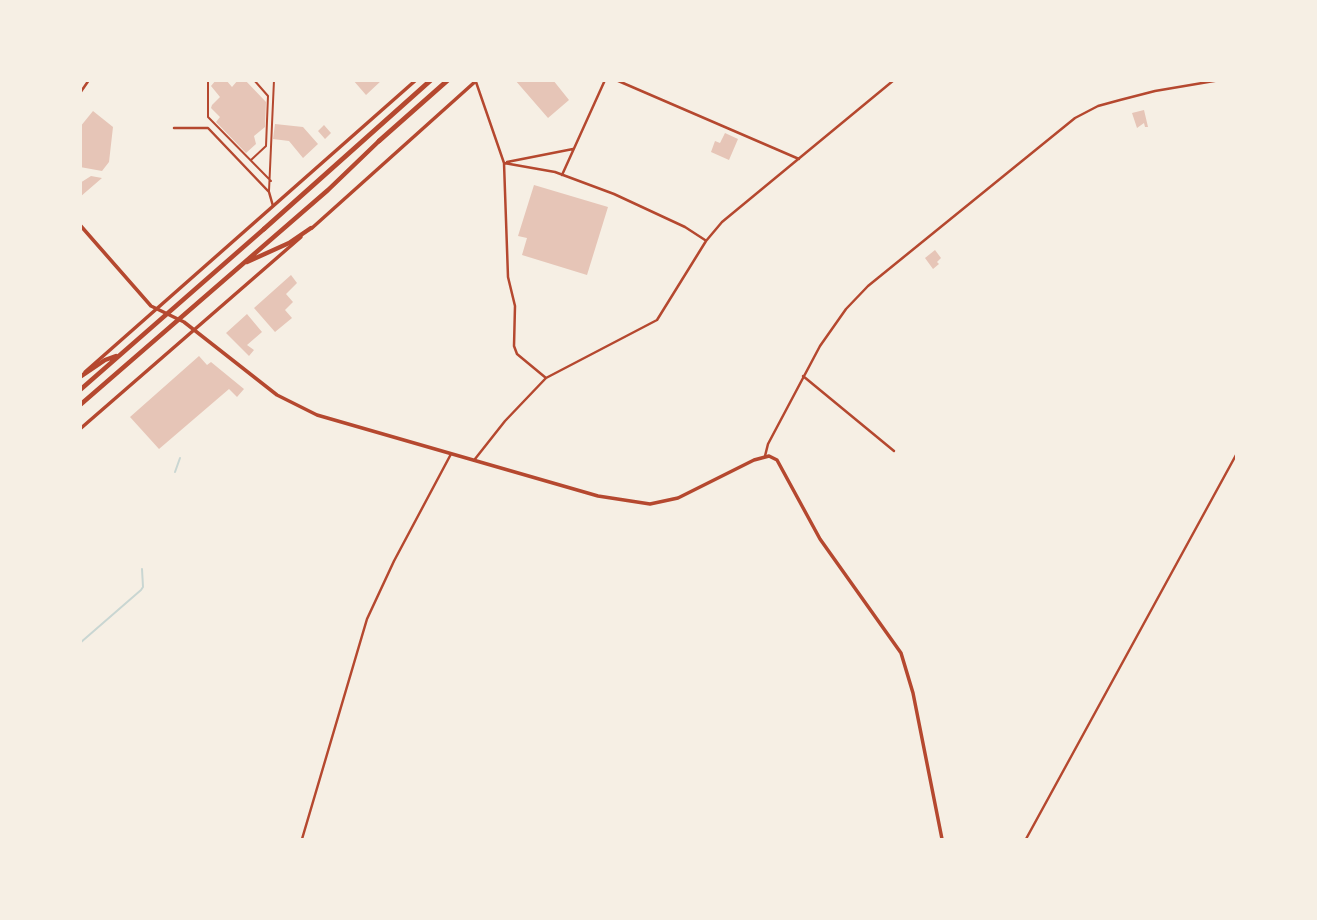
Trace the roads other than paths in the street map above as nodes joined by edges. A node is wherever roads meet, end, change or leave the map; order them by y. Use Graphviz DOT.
graph roads {
  1 [pos="89,80"];
  2 [pos="208,80"];
  3 [pos="254,80"];
  4 [pos="274,80"];
  5 [pos="416,80"];
  6 [pos="431,80"];
  7 [pos="448,80"];
  8 [pos="605,80"];
  9 [pos="616,80"];
  10 [pos="894,80"];
  11 [pos="1220,80"];
  12 [pos="477,81"];
  13 [pos="80,93"];
  14 [pos="174,128"];
  15 [pos="380,141"];
  16 [pos="266,146"];
  17 [pos="271,147"];
  18 [pos="575,149"];
  19 [pos="799,159"];
  20 [pos="251,161"];
  21 [pos="504,163"];
  22 [pos="562,175"];
  23 [pos="271,181"];
  24 [pos="269,192"];
  25 [pos="273,206"];
  26 [pos="80,225"];
  27 [pos="311,228"];
  28 [pos="264,229"];
  29 [pos="706,241"];
  30 [pos="243,263"];
  31 [pos="156,309"];
  32 [pos="167,314"];
  33 [pos="178,319"];
  34 [pos="195,329"];
  35 [pos="121,354"];
  36 [pos="80,376"];
  37 [pos="803,376"];
  38 [pos="546,378"];
  39 [pos="80,390"];
  40 [pos="80,405"];
  41 [pos="80,429"];
  42 [pos="894,451"];
  43 [pos="451,454"];
  44 [pos="1237,455"];
  45 [pos="765,456"];
  46 [pos="475,460"];
  47 [pos="302,839"];
  48 [pos="942,839"];
  49 [pos="1026,839"];
  1 -- 13 [label="street"];
  2 -- 20 [label="lane"];
  3 -- 16 [label="lane"];
  4 -- 17 [label="lane"];
  5 -- 25 [label="street"];
  6 -- 28 [label="highway"];
  7 -- 15 [label="highway"];
  8 -- 18 [label="street"];
  9 -- 19 [label="street"];
  10 -- 19 [label="street"];
  11 -- 37 [label="street"];
  12 -- 21 [label="street"];
  12 -- 27 [label="street"];
  14 -- 24 [label="street"];
  15 -- 30 [label="highway"];
  16 -- 17 [label="lane"];
  16 -- 20 [label="lane"];
  17 -- 23 [label="lane"];
  18 -- 21 [label="street"];
  18 -- 22 [label="street"];
  19 -- 29 [label="street"];
  20 -- 23 [label="lane"];
  21 -- 22 [label="street"];
  21 -- 38 [label="street"];
  22 -- 29 [label="street"];
  23 -- 24 [label="lane"];
  24 -- 25 [label="street"];
  25 -- 31 [label="street"];
  26 -- 31 [label="street"];
  27 -- 30 [label="highway"];
  27 -- 34 [label="street"];
  28 -- 32 [label="highway"];
  29 -- 38 [label="street"];
  30 -- 33 [label="highway"];
  31 -- 32 [label="street"];
  31 -- 36 [label="street"];
  32 -- 33 [label="street"];
  32 -- 35 [label="highway"];
  33 -- 34 [label="street"];
  33 -- 40 [label="highway"];
  34 -- 41 [label="street"];
  34 -- 43 [label="street"];
  35 -- 36 [label="highway"];
  35 -- 39 [label="highway"];
  37 -- 42 [label="street"];
  37 -- 45 [label="street"];
  38 -- 46 [label="street"];
  43 -- 46 [label="street"];
  43 -- 47 [label="street"];
  44 -- 49 [label="street"];
  45 -- 46 [label="street"];
  45 -- 48 [label="street"];
}
